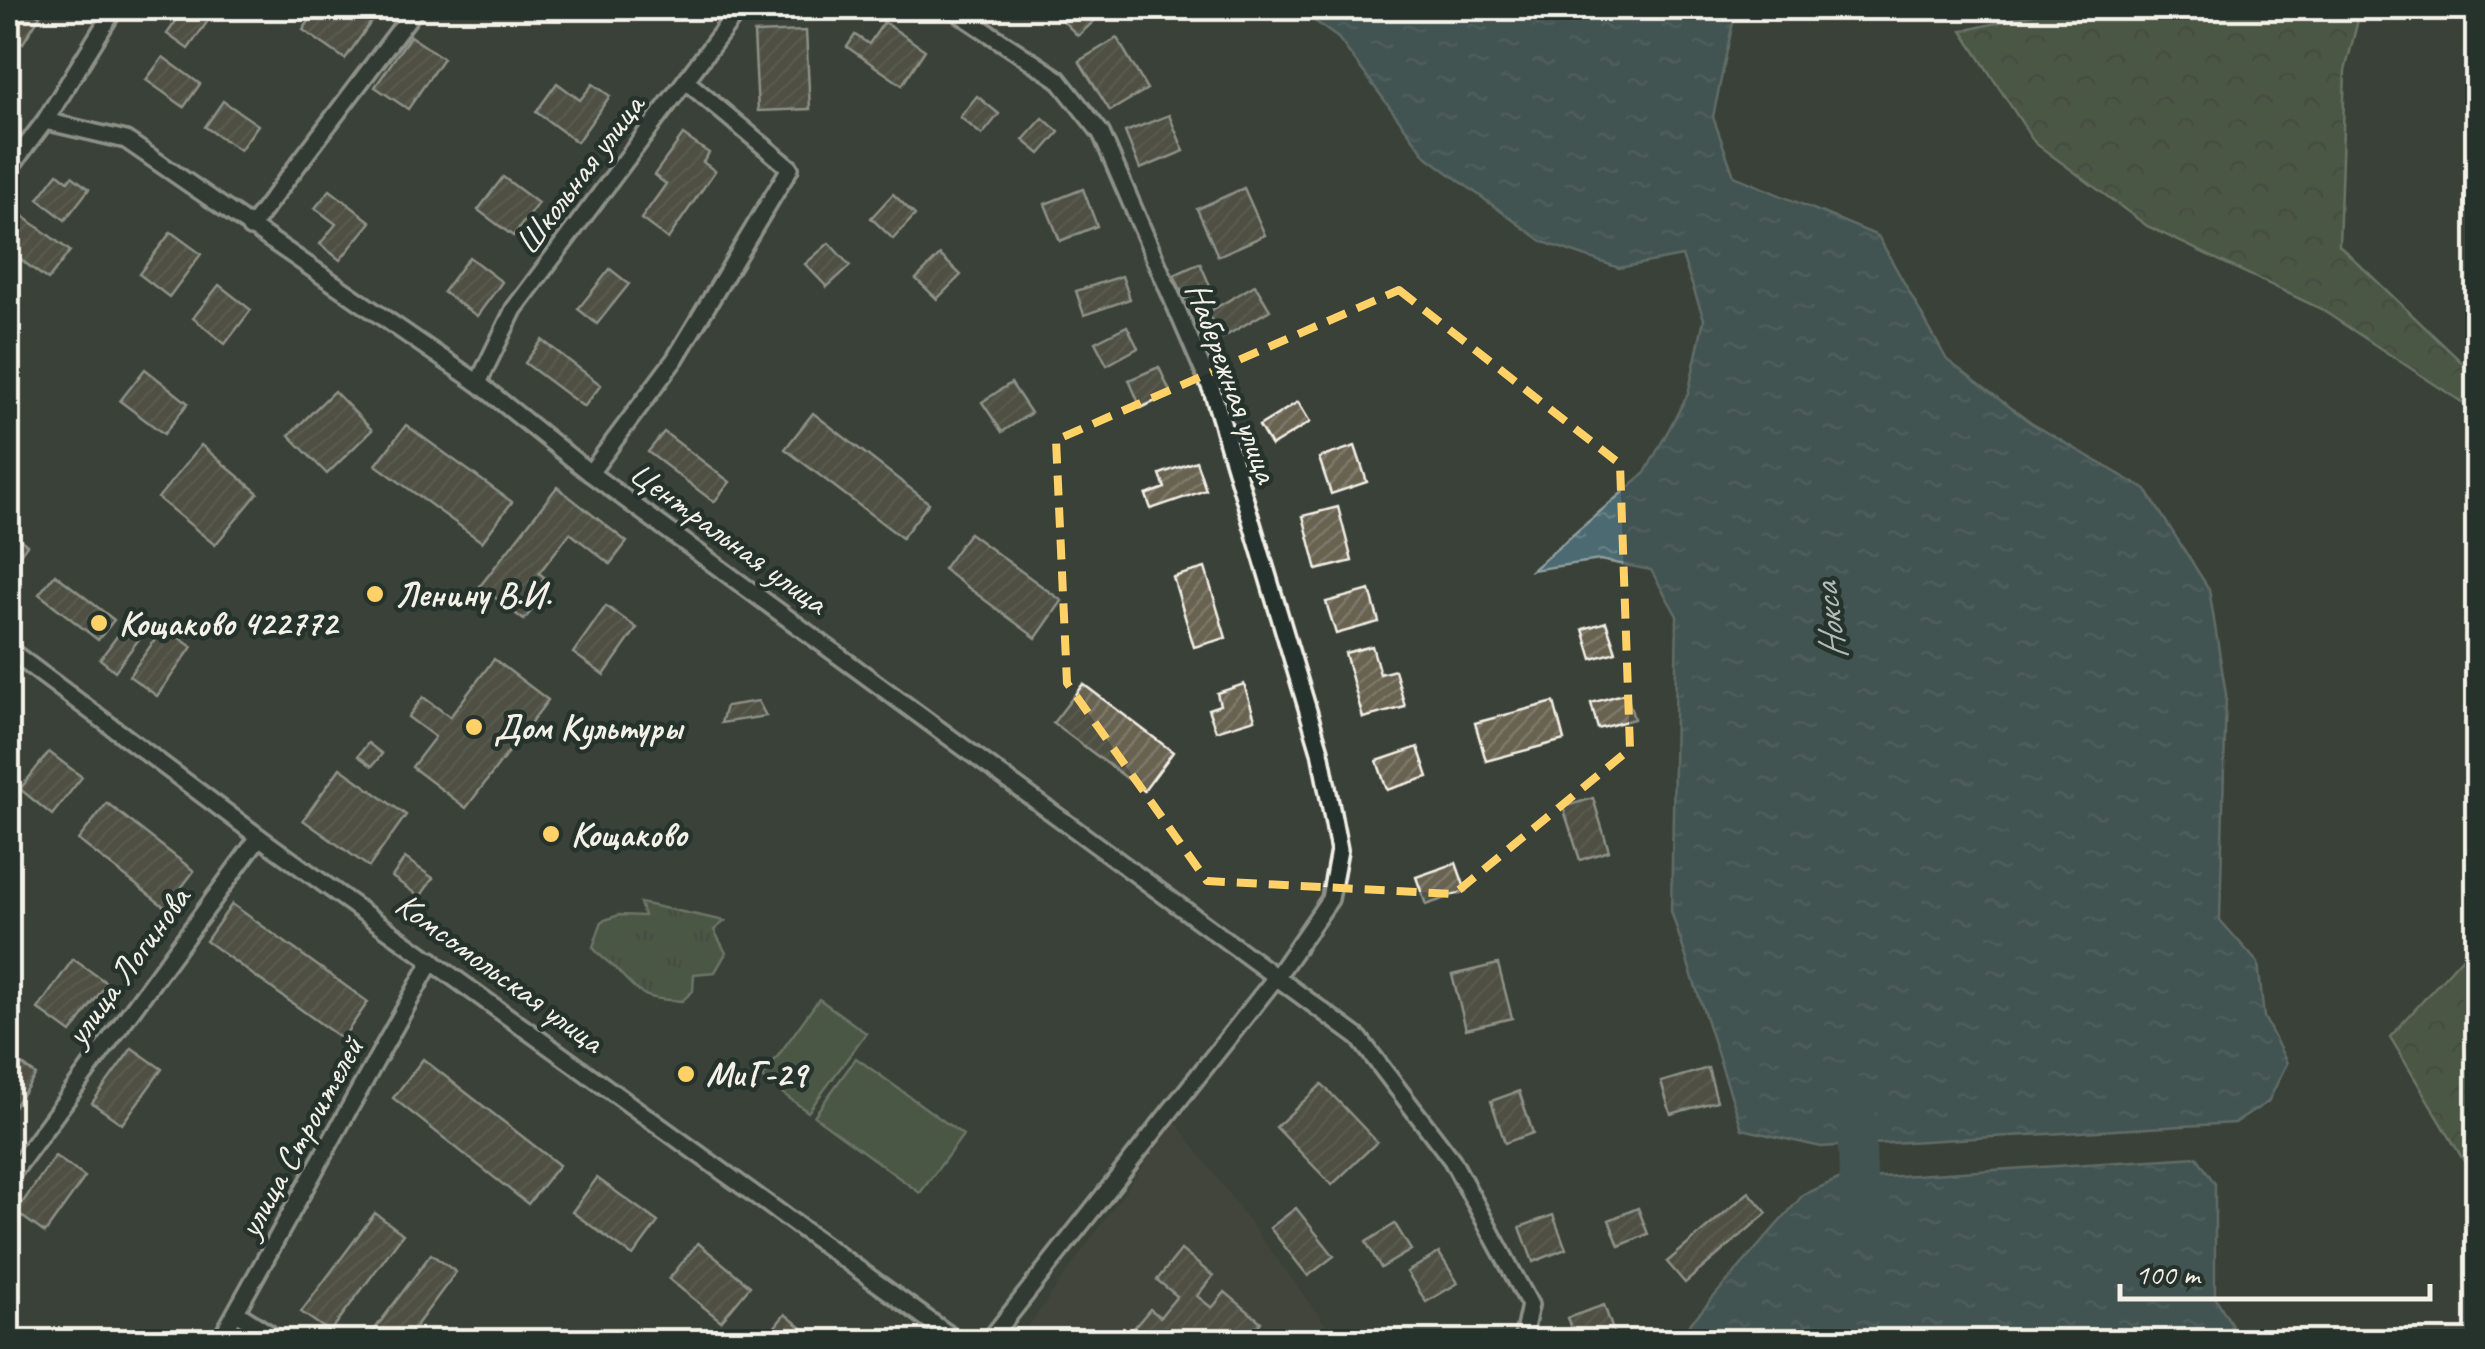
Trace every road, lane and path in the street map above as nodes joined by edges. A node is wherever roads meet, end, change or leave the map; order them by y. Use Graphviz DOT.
graph roads {
  1 [pos="115,8"];
  2 [pos="416,8"];
  3 [pos="740,8"];
  4 [pos="952,8"];
  5 [pos="687,82"];
  6 [pos="44,121"];
  7 [pos="8,170"];
  8 [pos="250,228"];
  9 [pos="478,383"];
  10 [pos="590,473"];
  11 [pos="8,649"];
  12 [pos="259,837"];
  13 [pos="432,960"];
  14 [pos="1277,976"];
  15 [pos="8,1179"];
  16 [pos="237,1313"];
  17 [pos="219,1342"];
  18 [pos="282,1342"];
  19 [pos="959,1342"];
  20 [pos="988,1342"];
  21 [pos="1522,1342"];
  1 -- 6 [label="street"];
  2 -- 8 [label="street"];
  3 -- 5 [label="street, Школьная улица"];
  4 -- 14 [label="street, Набережная улица"];
  5 -- 9 [label="street, Школьная улица"];
  5 -- 10 [label="street"];
  6 -- 7 [label="street"];
  6 -- 8 [label="street, Центральная улица"];
  8 -- 9 [label="street, Центральная улица"];
  9 -- 10 [label="street, Центральная улица"];
  10 -- 14 [label="street, Центральная улица"];
  11 -- 12 [label="street, Комсомольская улица"];
  12 -- 13 [label="street, Комсомольская улица"];
  12 -- 15 [label="street, улица Логинова"];
  13 -- 16 [label="street, улица Строителей"];
  13 -- 19 [label="street, Комсомольская улица"];
  14 -- 20 [label="street"];
  14 -- 21 [label="street, Центральная улица"];
  16 -- 17 [label="street, улица Строителей"];
  16 -- 18 [label="street"];
}
